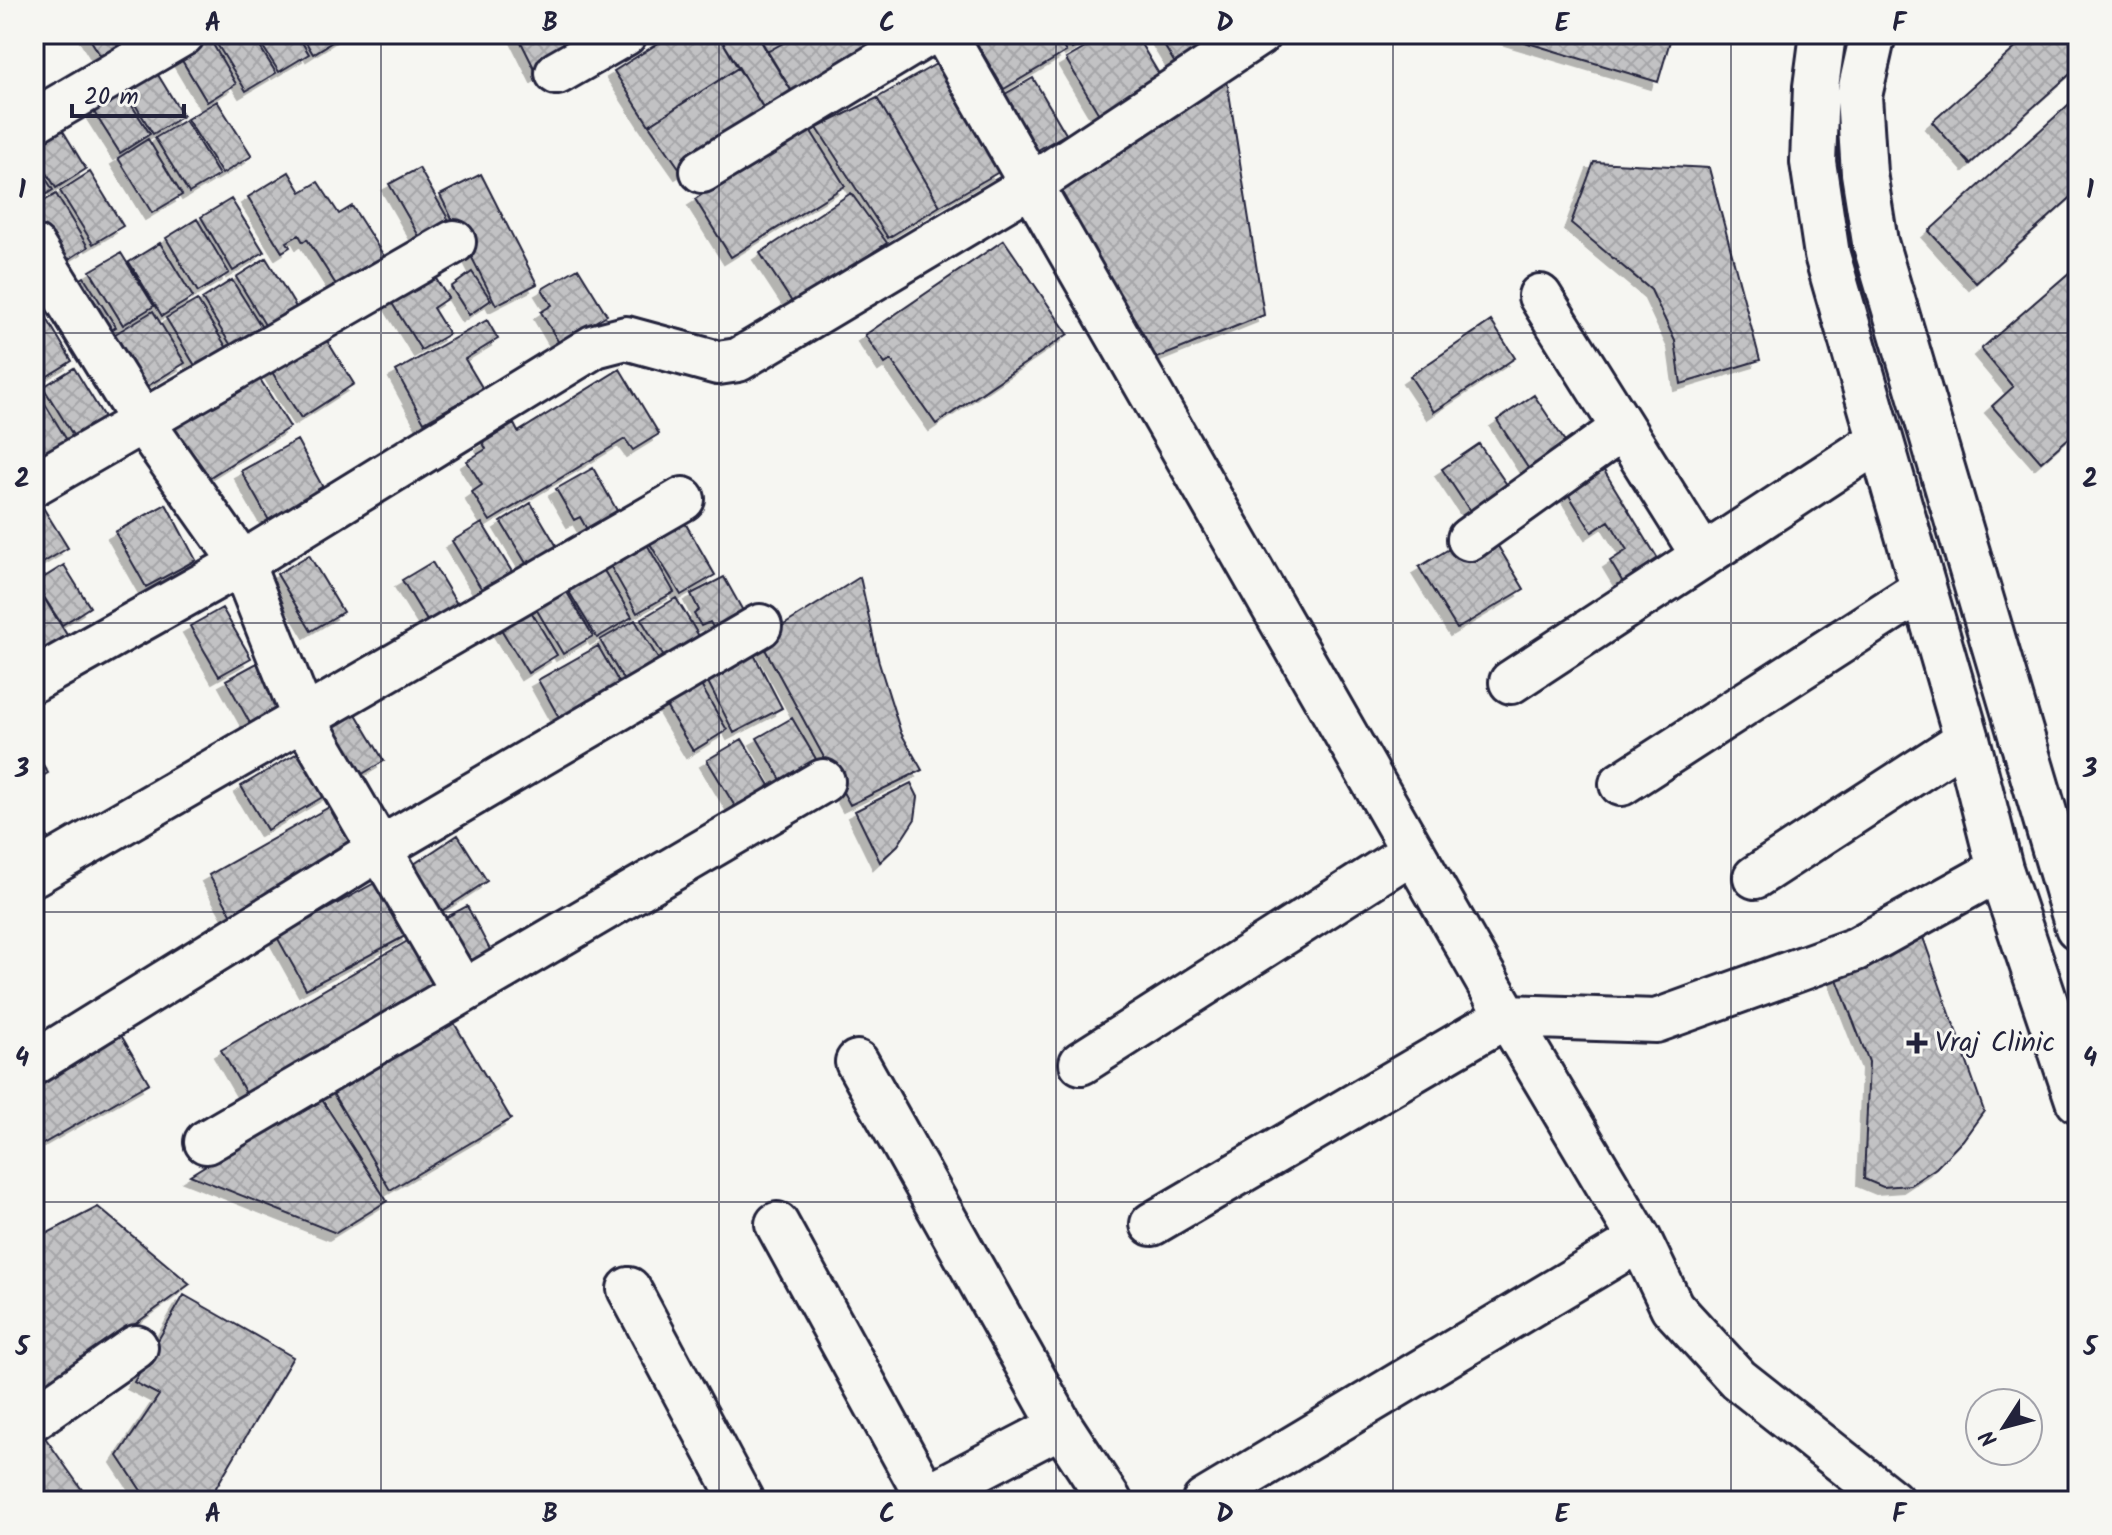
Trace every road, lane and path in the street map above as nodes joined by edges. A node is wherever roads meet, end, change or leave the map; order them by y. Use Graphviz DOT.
graph roads {
  1 [pos="183,34"];
  2 [pos="625,34"];
  3 [pos="928,34"];
  4 [pos="945,34"];
  5 [pos="1259,34"];
  6 [pos="1823,34"];
  7 [pos="1873,34"];
  8 [pos="557,73"];
  9 [pos="34,121"];
  10 [pos="702,171"];
  11 [pos="1031,185"];
  12 [pos="454,242"];
  13 [pos="40,272"];
  14 [pos="1540,296"];
  15 [pos="142,421"];
  16 [pos="1622,429"];
  17 [pos="1880,440"];
  18 [pos="34,484"];
  19 [pos="683,499"];
  20 [pos="1469,539"];
  21 [pos="1703,556"];
  22 [pos="242,563"];
  23 [pos="1923,589"];
  24 [pos="760,626"];
  25 [pos="34,680"];
  26 [pos="1511,682"];
  27 [pos="304,719"];
  28 [pos="1967,739"];
  29 [pos="823,781"];
  30 [pos="1621,784"];
  31 [pos="381,848"];
  32 [pos="1413,851"];
  33 [pos="2000,869"];
  34 [pos="34,874"];
  35 [pos="1755,877"];
  36 [pos="2076,922"];
  37 [pos="2022,935"];
  38 [pos="462,990"];
  39 [pos="1507,1016"];
  40 [pos="857,1062"];
  41 [pos="34,1063"];
  42 [pos="1081,1063"];
  43 [pos="2078,1100"];
  44 [pos="206,1142"];
  45 [pos="777,1224"];
  46 [pos="1152,1224"];
  47 [pos="1640,1240"];
  48 [pos="629,1289"];
  49 [pos="136,1347"];
  50 [pos="34,1418"];
  51 [pos="1061,1426"];
  52 [pos="922,1499"];
  53 [pos="742,1501"];
  54 [pos="1110,1501"];
  55 [pos="1204,1501"];
  56 [pos="1892,1501"];
  1 -- 9 [label="street"];
  2 -- 8 [label="street"];
  3 -- 10 [label="street"];
  4 -- 11 [label="street"];
  5 -- 11 [label="street"];
  6 -- 17 [label="main road"];
  7 -- 36 [label="main road"];
  11 -- 22 [label="street"];
  11 -- 32 [label="street"];
  12 -- 15 [label="street"];
  13 -- 15 [label="street"];
  14 -- 16 [label="street"];
  15 -- 18 [label="street"];
  15 -- 22 [label="street"];
  16 -- 20 [label="street"];
  16 -- 21 [label="street"];
  17 -- 21 [label="street"];
  17 -- 23 [label="main road"];
  19 -- 27 [label="street"];
  21 -- 26 [label="street"];
  22 -- 25 [label="street"];
  22 -- 27 [label="street"];
  23 -- 28 [label="main road"];
  23 -- 30 [label="street"];
  24 -- 31 [label="street"];
  27 -- 31 [label="street"];
  27 -- 34 [label="street"];
  28 -- 33 [label="main road"];
  28 -- 35 [label="street"];
  29 -- 38 [label="street"];
  31 -- 38 [label="street"];
  31 -- 41 [label="street"];
  32 -- 39 [label="street"];
  32 -- 42 [label="street"];
  33 -- 37 [label="main road"];
  33 -- 39 [label="street"];
  36 -- 37 [label="main road"];
  37 -- 43 [label="main road"];
  38 -- 44 [label="street"];
  39 -- 46 [label="street"];
  39 -- 47 [label="street"];
  40 -- 51 [label="street"];
  45 -- 52 [label="street"];
  47 -- 55 [label="street"];
  47 -- 56 [label="street"];
  48 -- 53 [label="street"];
  49 -- 50 [label="street"];
  51 -- 52 [label="street"];
  51 -- 54 [label="street"];
}
